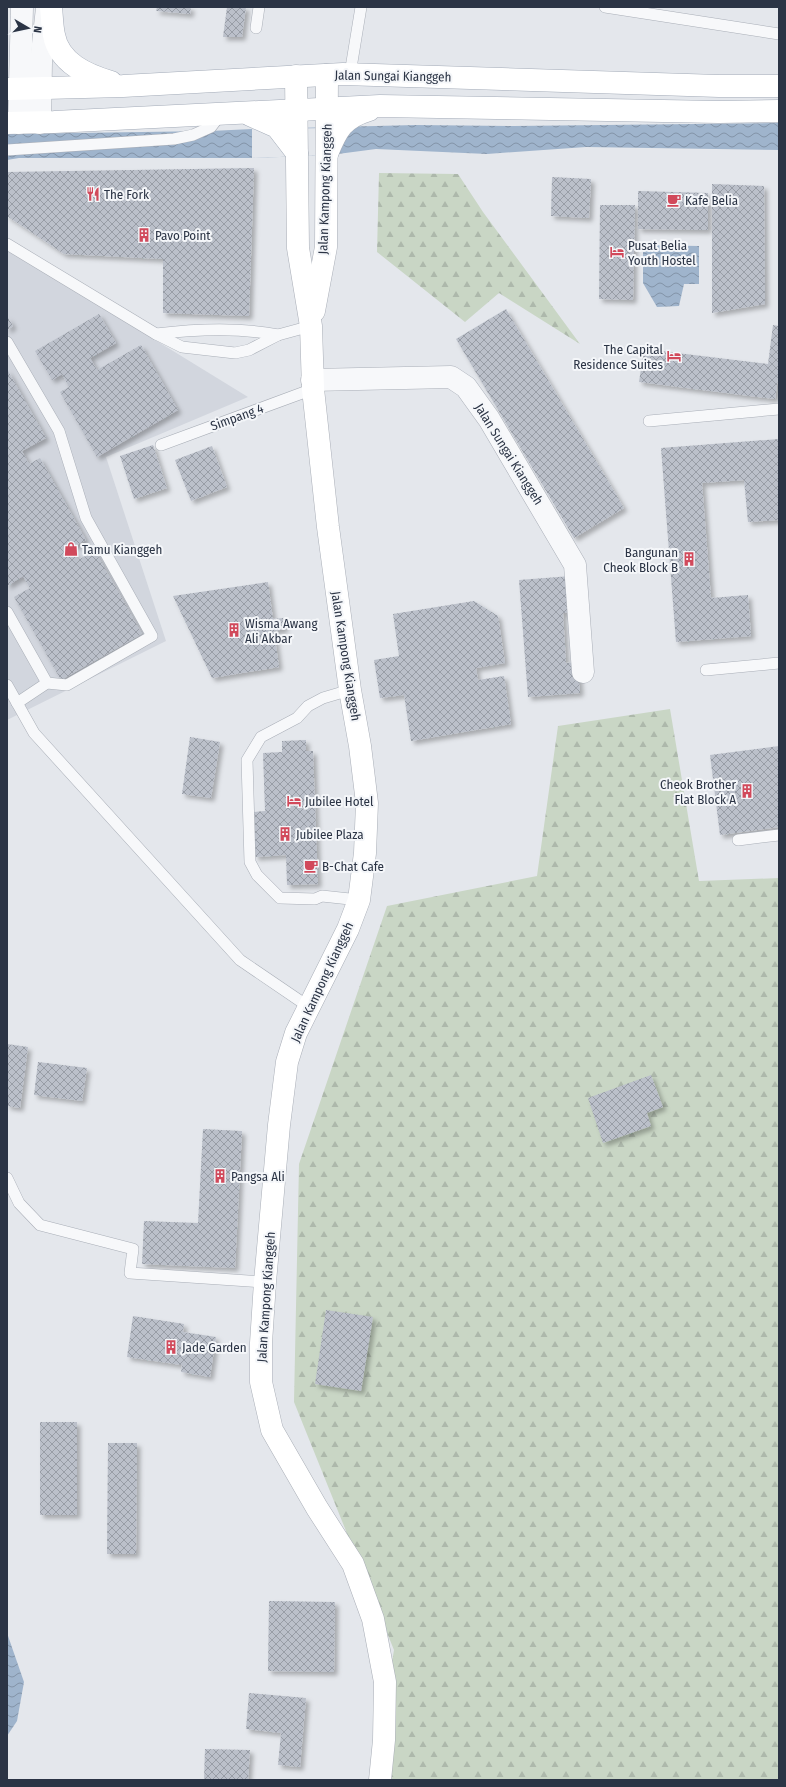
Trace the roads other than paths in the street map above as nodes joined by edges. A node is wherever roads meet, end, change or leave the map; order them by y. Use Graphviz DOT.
graph roads {
  1 [pos="22,7"];
  2 [pos="47,7"];
  3 [pos="51,7"];
  4 [pos="259,7"];
  5 [pos="361,7"];
  6 [pos="605,7"];
  7 [pos="256,28"];
  8 [pos="779,34"];
  9 [pos="350,74"];
  10 [pos="327,75"];
  11 [pos="296,76"];
  12 [pos="123,86"];
  13 [pos="779,86"];
  14 [pos="22,89"];
  15 [pos="779,111"];
  16 [pos="332,120"];
  17 [pos="216,121"];
  18 [pos="290,121"];
  19 [pos="13,123"];
  20 [pos="40,123"];
  21 [pos="7,150"];
  22 [pos="7,244"];
  23 [pos="311,326"];
  24 [pos="156,334"];
  25 [pos="278,335"];
  26 [pos="7,342"];
  27 [pos="312,385"];
  28 [pos="779,409"];
  29 [pos="649,421"];
  30 [pos="161,446"];
  31 [pos="7,612"];
  32 [pos="779,663"];
  33 [pos="706,670"];
  34 [pos="583,672"];
  35 [pos="47,683"];
  36 [pos="7,685"];
  37 [pos="350,690"];
  38 [pos="17,703"];
  39 [pos="779,835"];
  40 [pos="738,840"];
  41 [pos="359,900"];
  42 [pos="309,1008"];
  43 [pos="7,1178"];
  44 [pos="265,1282"];
  45 [pos="380,1780"];
  1 -- 14 [label="street"];
  2 -- 14 [label="street"];
  3 -- 12 [label="main road"];
  4 -- 7 [label="lane"];
  5 -- 9 [label="lane"];
  6 -- 8 [label="lane"];
  9 -- 10 [label="main road, Jalan Sungai Kianggeh"];
  9 -- 13 [label="main road, Jalan Sungai Kianggeh"];
  10 -- 11 [label="main road, Jalan Sungai Kianggeh"];
  10 -- 16 [label="main road, Jalan Kampong Kianggeh"];
  11 -- 12 [label="main road, Jalan Sungai Kianggeh"];
  11 -- 18 [label="main road"];
  12 -- 14 [label="main road, Jalan Sungai Kianggeh"];
  14 -- 19 [label="street"];
  14 -- 20 [label="street"];
  15 -- 16 [label="main road"];
  16 -- 18 [label="main road"];
  16 -- 23 [label="main road, Jalan Kampong Kianggeh"];
  17 -- 18 [label="main road"];
  17 -- 20 [label="main road"];
  17 -- 21 [label="lane"];
  18 -- 23 [label="main road, Jalan Kampong Kianggeh"];
  19 -- 20 [label="main road"];
  22 -- 24 [label="lane"];
  23 -- 25 [label="lane"];
  23 -- 27 [label="main road, Jalan Kampong Kianggeh"];
  24 -- 25 [label="lane"];
  24 -- 25 [label="lane"];
  26 -- 35 [label="lane"];
  27 -- 30 [label="lane, Simpang 4"];
  27 -- 34 [label="street, Jalan Sungai Kianggeh"];
  27 -- 37 [label="main road, Jalan Kampong Kianggeh"];
  28 -- 29 [label="lane"];
  31 -- 35 [label="lane"];
  32 -- 33 [label="lane"];
  35 -- 38 [label="lane"];
  36 -- 38 [label="lane"];
  37 -- 41 [label="main road, Jalan Kampong Kianggeh"];
  37 -- 41 [label="lane"];
  38 -- 42 [label="lane"];
  39 -- 40 [label="lane"];
  41 -- 42 [label="main road, Jalan Kampong Kianggeh"];
  42 -- 44 [label="main road, Jalan Kampong Kianggeh"];
  43 -- 44 [label="lane"];
  44 -- 45 [label="main road, Jalan Kampong Kianggeh"];
}
